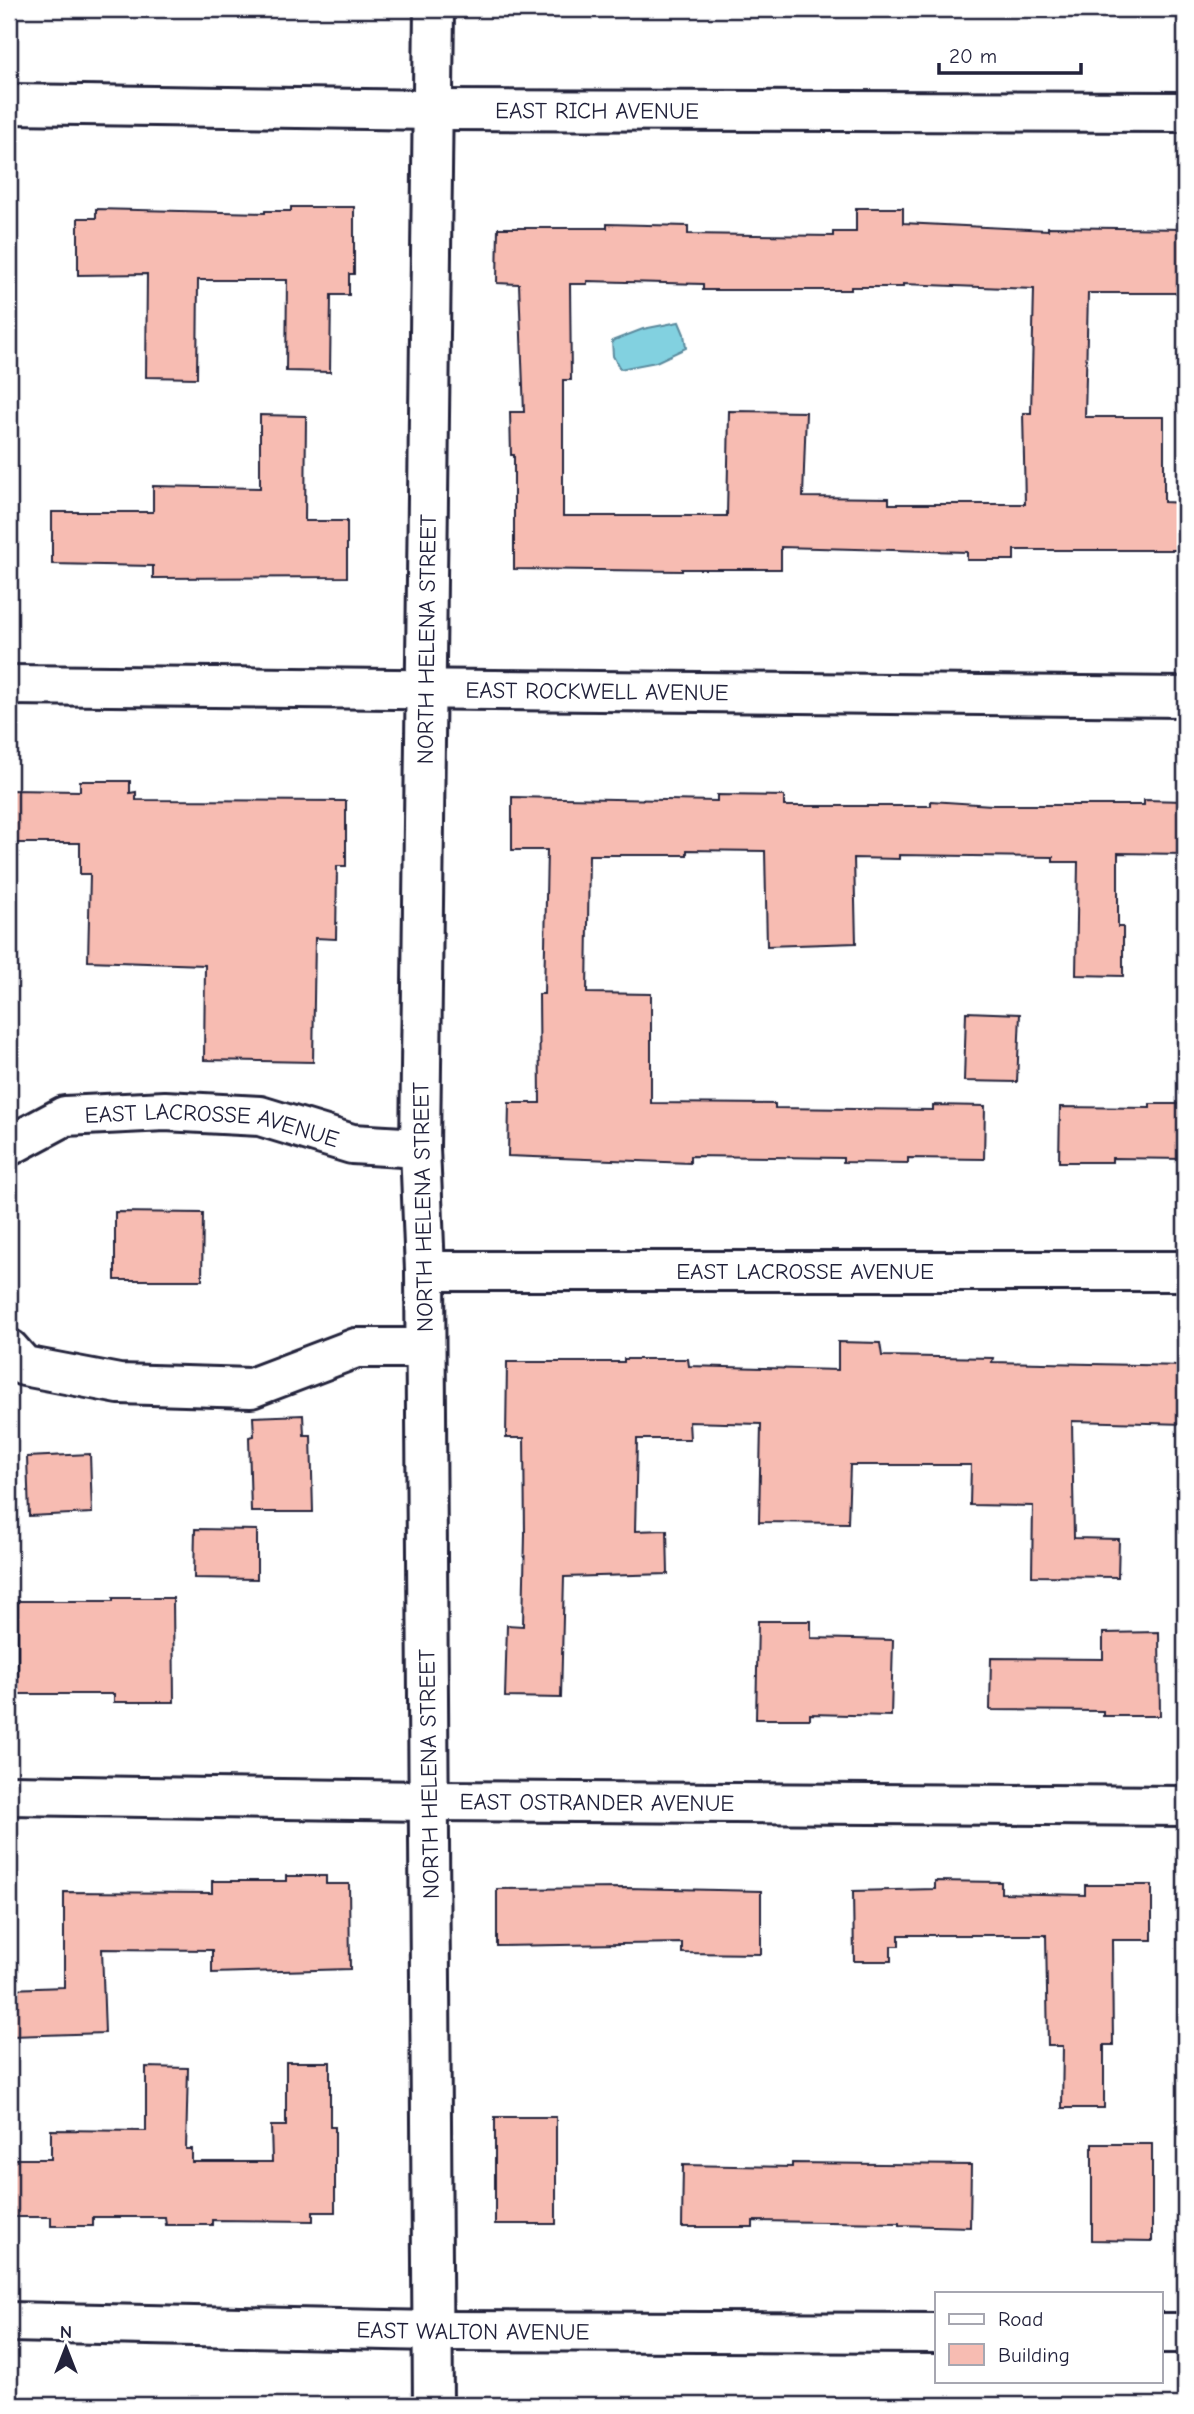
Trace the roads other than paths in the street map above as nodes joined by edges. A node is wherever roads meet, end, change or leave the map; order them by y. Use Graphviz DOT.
graph roads {
  1 [pos="434,9"];
  2 [pos="9,104"];
  3 [pos="434,110"];
  4 [pos="1185,112"];
  5 [pos="9,685"];
  6 [pos="425,690"];
  7 [pos="1185,697"];
  8 [pos="9,1146"];
  9 [pos="420,1148"];
  10 [pos="425,1271"];
  11 [pos="1185,1271"];
  12 [pos="425,1348"];
  13 [pos="9,1349"];
  14 [pos="9,1795"];
  15 [pos="429,1801"];
  16 [pos="1185,1806"];
  17 [pos="9,2322"];
  18 [pos="434,2331"];
  19 [pos="935,2333"];
  20 [pos="1162,2333"];
  21 [pos="1185,2333"];
  22 [pos="433,2405"];
  1 -- 3 [label="street, NORTH HELENA STREET"];
  2 -- 3 [label="street, EAST RICH AVENUE"];
  3 -- 4 [label="street, EAST RICH AVENUE"];
  3 -- 6 [label="street, NORTH HELENA STREET"];
  5 -- 6 [label="street, EAST ROCKWELL AVENUE"];
  6 -- 7 [label="street, EAST ROCKWELL AVENUE"];
  6 -- 9 [label="street, NORTH HELENA STREET"];
  8 -- 9 [label="street, EAST LACROSSE AVENUE"];
  9 -- 10 [label="street, NORTH HELENA STREET"];
  10 -- 11 [label="street, EAST LACROSSE AVENUE"];
  10 -- 12 [label="street, NORTH HELENA STREET"];
  12 -- 13 [label="street"];
  12 -- 15 [label="street, NORTH HELENA STREET"];
  14 -- 15 [label="street, EAST OSTRANDER AVENUE"];
  15 -- 16 [label="street, EAST OSTRANDER AVENUE"];
  15 -- 18 [label="street, NORTH HELENA STREET"];
  17 -- 18 [label="street, EAST WALTON AVENUE"];
  18 -- 19 [label="street, EAST WALTON AVENUE"];
  18 -- 22 [label="street, NORTH HELENA STREET"];
  20 -- 21 [label="street"];
}
